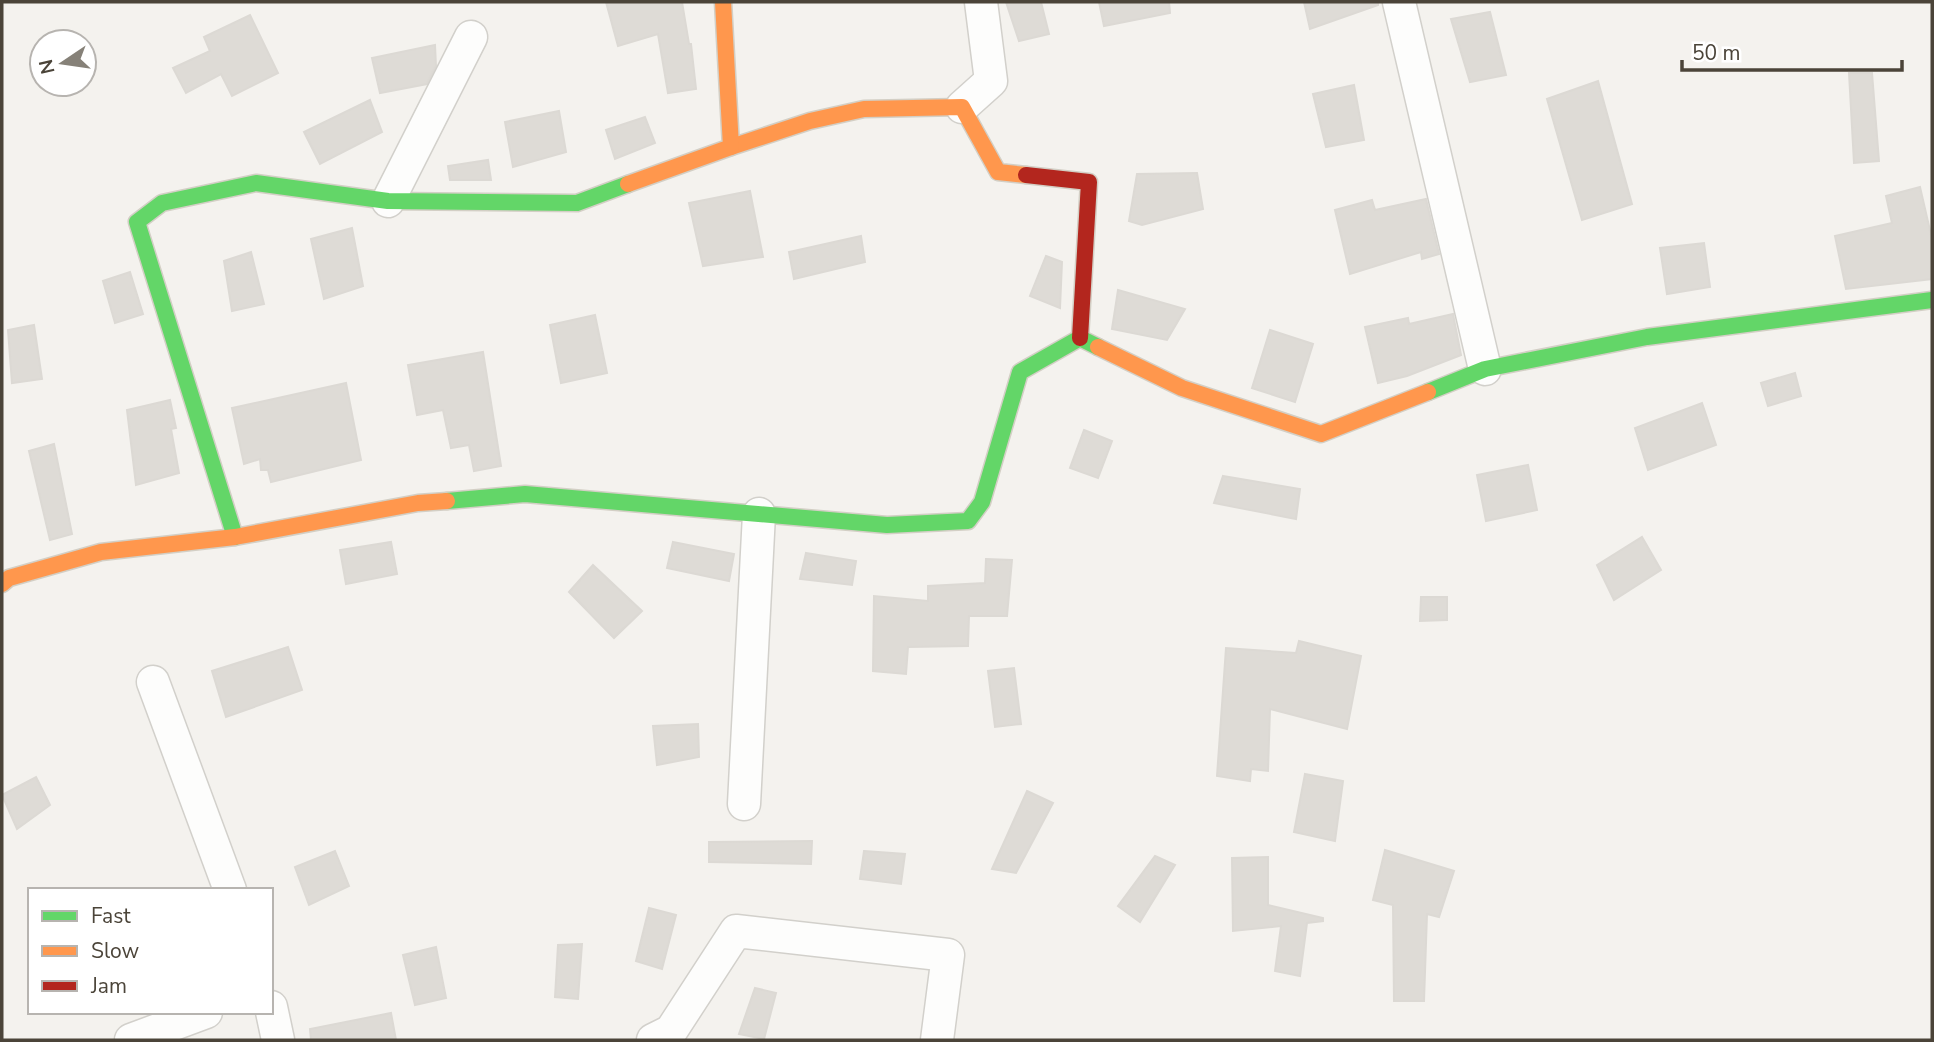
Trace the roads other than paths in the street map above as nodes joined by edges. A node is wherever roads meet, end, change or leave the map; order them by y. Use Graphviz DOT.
graph roads {
  1 [pos="723,2"];
  2 [pos="981,2"];
  3 [pos="1399,2"];
  4 [pos="471,37"];
  5 [pos="962,107"];
  6 [pos="731,147"];
  7 [pos="388,201"];
  8 [pos="1932,300"];
  9 [pos="1080,338"];
  10 [pos="1485,369"];
  11 [pos="759,514"];
  12 [pos="235,537"];
  13 [pos="2,584"];
  14 [pos="153,682"];
  15 [pos="744,804"];
  16 [pos="229,888"];
  17 [pos="201,1014"];
  18 [pos="272,1014"];
  19 [pos="131,1040"];
  20 [pos="278,1040"];
  21 [pos="653,1040"];
  22 [pos="937,1040"];
  1 -- 6 [label="street"];
  2 -- 5 [label="street"];
  3 -- 10 [label="street"];
  4 -- 7 [label="street"];
  5 -- 6 [label="street"];
  5 -- 9 [label="street"];
  6 -- 7 [label="street"];
  7 -- 12 [label="street"];
  8 -- 10 [label="street"];
  9 -- 10 [label="street"];
  9 -- 11 [label="street"];
  11 -- 12 [label="street"];
  11 -- 15 [label="street"];
  12 -- 13 [label="street"];
  14 -- 16 [label="street"];
  17 -- 19 [label="street"];
  18 -- 20 [label="street"];
  21 -- 22 [label="street"];
}
